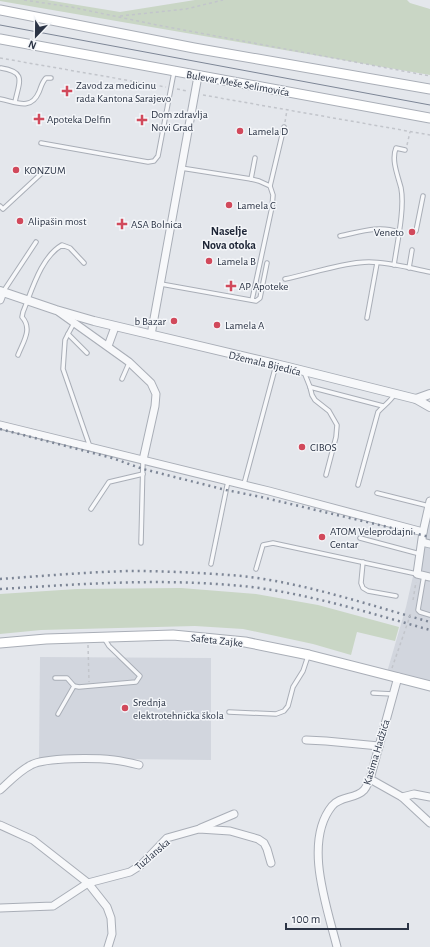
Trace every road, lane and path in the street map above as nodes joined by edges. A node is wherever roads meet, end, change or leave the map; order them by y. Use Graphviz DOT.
graph roads {
  1 [pos="24,0"];
  2 [pos="223,0"];
  3 [pos="0,10"];
  4 [pos="118,16"];
  5 [pos="0,39"];
  6 [pos="0,58"];
  7 [pos="1,68"];
  8 [pos="174,72"];
  9 [pos="198,76"];
  10 [pos="430,76"];
  11 [pos="51,78"];
  12 [pos="171,88"];
  13 [pos="430,89"];
  14 [pos="194,93"];
  15 [pos="0,100"];
  16 [pos="15,102"];
  17 [pos="287,110"];
  18 [pos="430,118"];
  19 [pos="284,127"];
  20 [pos="410,132"];
  21 [pos="430,135"];
  22 [pos="41,143"];
  23 [pos="405,150"];
  24 [pos="255,158"];
  25 [pos="181,168"];
  26 [pos="44,171"];
  27 [pos="251,179"];
  28 [pos="270,186"];
  29 [pos="423,196"];
  30 [pos="1,208"];
  31 [pos="0,214"];
  32 [pos="416,231"];
  33 [pos="398,232"];
  34 [pos="340,236"];
  35 [pos="36,242"];
  36 [pos="412,250"];
  37 [pos="84,263"];
  38 [pos="268,263"];
  39 [pos="377,263"];
  40 [pos="394,265"];
  41 [pos="409,268"];
  42 [pos="430,272"];
  43 [pos="285,279"];
  44 [pos="161,284"];
  45 [pos="1,294"];
  46 [pos="28,300"];
  47 [pos="252,300"];
  48 [pos="56,310"];
  49 [pos="367,318"];
  50 [pos="74,323"];
  51 [pos="115,327"];
  52 [pos="68,334"];
  53 [pos="151,335"];
  54 [pos="108,346"];
  55 [pos="87,353"];
  56 [pos="18,355"];
  57 [pos="129,362"];
  58 [pos="276,365"];
  59 [pos="304,372"];
  60 [pos="122,379"];
  61 [pos="310,387"];
  62 [pos="430,394"];
  63 [pos="394,395"];
  64 [pos="416,400"];
  65 [pos="383,406"];
  66 [pos="430,406"];
  67 [pos="0,425"];
  68 [pos="91,448"];
  69 [pos="143,460"];
  70 [pos="143,474"];
  71 [pos="326,475"];
  72 [pos="228,481"];
  73 [pos="244,484"];
  74 [pos="358,485"];
  75 [pos="377,493"];
  76 [pos="429,503"];
  77 [pos="92,509"];
  78 [pos="423,532"];
  79 [pos="360,538"];
  80 [pos="422,542"];
  81 [pos="141,543"];
  82 [pos="430,544"];
  83 [pos="420,554"];
  84 [pos="363,562"];
  85 [pos="211,564"];
  86 [pos="256,568"];
  87 [pos="424,575"];
  88 [pos="396,596"];
  89 [pos="413,600"];
  90 [pos="411,613"];
  91 [pos="430,615"];
  92 [pos="88,637"];
  93 [pos="103,637"];
  94 [pos="0,643"];
  95 [pos="309,655"];
  96 [pos="392,668"];
  97 [pos="398,677"];
  98 [pos="55,678"];
  99 [pos="74,686"];
  100 [pos="89,686"];
  101 [pos="430,686"];
  102 [pos="373,693"];
  103 [pos="393,694"];
  104 [pos="229,712"];
  105 [pos="58,714"];
  106 [pos="306,740"];
  107 [pos="379,746"];
  108 [pos="139,765"];
  109 [pos="370,779"];
  110 [pos="0,790"];
  111 [pos="402,797"];
  112 [pos="430,797"];
  113 [pos="234,814"];
  114 [pos="430,823"];
  115 [pos="0,825"];
  116 [pos="199,829"];
  117 [pos="271,864"];
  118 [pos="88,883"];
  119 [pos="0,908"];
  120 [pos="108,947"];
  121 [pos="337,947"];
  1 -- 4 [label="path"];
  2 -- 4 [label="path"];
  3 -- 13 [label="main road"];
  4 -- 10 [label="path"];
  5 -- 8 [label="main road, Bulevar Meše Selimovića"];
  6 -- 12 [label="path"];
  7 -- 16 [label="lane"];
  8 -- 9 [label="main road, Bulevar Meše Selimovića"];
  8 -- 12 [label="lane"];
  9 -- 14 [label="street"];
  9 -- 18 [label="main road, Bulevar Meše Selimovića"];
  11 -- 16 [label="lane"];
  12 -- 14 [label="path"];
  12 -- 22 [label="lane"];
  14 -- 17 [label="path"];
  14 -- 25 [label="street"];
  15 -- 16 [label="lane"];
  17 -- 19 [label="path"];
  17 -- 20 [label="path"];
  19 -- 28 [label="lane"];
  20 -- 21 [label="path"];
  20 -- 23 [label="path"];
  23 -- 33 [label="lane"];
  24 -- 27 [label="lane"];
  25 -- 27 [label="lane"];
  25 -- 44 [label="street"];
  26 -- 30 [label="lane"];
  27 -- 28 [label="lane"];
  28 -- 47 [label="lane"];
  29 -- 32 [label="lane"];
  30 -- 31 [label="lane"];
  33 -- 34 [label="lane"];
  33 -- 40 [label="lane"];
  35 -- 45 [label="lane"];
  36 -- 41 [label="lane"];
  37 -- 46 [label="lane"];
  38 -- 47 [label="lane"];
  39 -- 40 [label="lane"];
  39 -- 43 [label="lane"];
  39 -- 49 [label="lane"];
  40 -- 41 [label="lane"];
  41 -- 42 [label="lane"];
  44 -- 47 [label="lane"];
  44 -- 53 [label="street"];
  45 -- 46 [label="street, Džemala Bijedića"];
  46 -- 48 [label="street, Džemala Bijedića"];
  46 -- 56 [label="lane"];
  48 -- 50 [label="street, Džemala Bijedića"];
  48 -- 51 [label="street, Džemala Bijedića"];
  50 -- 52 [label="lane"];
  50 -- 54 [label="street, Džemala Bijedića"];
  51 -- 53 [label="street, Džemala Bijedića"];
  51 -- 54 [label="street"];
  52 -- 55 [label="lane"];
  52 -- 68 [label="lane"];
  53 -- 58 [label="street, Džemala Bijedića"];
  54 -- 57 [label="street, Džemala Bijedića"];
  57 -- 60 [label="lane"];
  57 -- 69 [label="street, Džemala Bijedića"];
  58 -- 59 [label="street, Džemala Bijedića"];
  58 -- 73 [label="lane"];
  59 -- 61 [label="lane"];
  59 -- 63 [label="street, Džemala Bijedića"];
  61 -- 65 [label="lane"];
  61 -- 71 [label="lane"];
  62 -- 64 [label="street"];
  63 -- 64 [label="street, Džemala Bijedića"];
  63 -- 65 [label="lane"];
  64 -- 66 [label="street, Džemala Bijedića"];
  65 -- 74 [label="lane"];
  67 -- 68 [label="street"];
  68 -- 69 [label="street"];
  69 -- 70 [label="lane"];
  69 -- 72 [label="street"];
  70 -- 77 [label="lane"];
  70 -- 81 [label="lane"];
  72 -- 73 [label="street"];
  72 -- 85 [label="lane"];
  73 -- 78 [label="street"];
  75 -- 76 [label="lane"];
  76 -- 78 [label="street"];
  78 -- 80 [label="street"];
  79 -- 83 [label="lane"];
  80 -- 82 [label="street"];
  80 -- 83 [label="street"];
  83 -- 87 [label="street"];
  84 -- 86 [label="lane"];
  84 -- 87 [label="lane"];
  84 -- 88 [label="lane"];
  87 -- 89 [label="path"];
  87 -- 91 [label="lane"];
  90 -- 96 [label="path, bridge"];
  92 -- 93 [label="main road, Safeta Zajke"];
  92 -- 94 [label="main road, Safeta Zajke"];
  92 -- 100 [label="path"];
  93 -- 95 [label="main road, Safeta Zajke"];
  93 -- 100 [label="lane"];
  95 -- 97 [label="main road, Safeta Zajke"];
  95 -- 104 [label="lane"];
  97 -- 101 [label="main road, Safeta Zajke"];
  97 -- 103 [label="street, Kasima Hadžića"];
  98 -- 99 [label="lane"];
  99 -- 100 [label="lane"];
  99 -- 105 [label="lane"];
  102 -- 103 [label="lane"];
  103 -- 107 [label="street, Kasima Hadžića"];
  106 -- 107 [label="street"];
  107 -- 109 [label="street, Kasima Hadžića"];
  108 -- 110 [label="street"];
  109 -- 111 [label="street"];
  109 -- 121 [label="street, Kasima Hadžića"];
  111 -- 112 [label="street"];
  111 -- 114 [label="street"];
  113 -- 116 [label="street"];
  115 -- 118 [label="street"];
  116 -- 117 [label="street, Tuzlanska"];
  116 -- 118 [label="street, Tuzlanska"];
  118 -- 119 [label="street, Tuzlanska"];
  118 -- 120 [label="street"];
}
